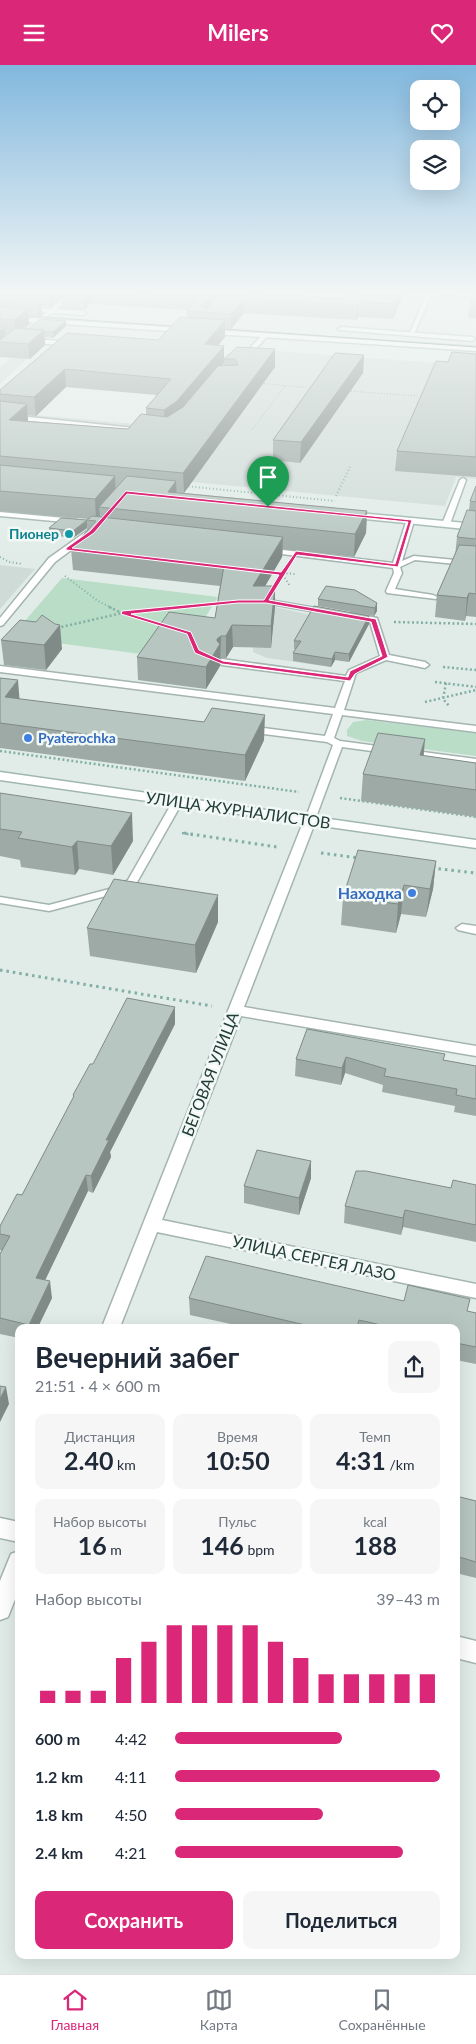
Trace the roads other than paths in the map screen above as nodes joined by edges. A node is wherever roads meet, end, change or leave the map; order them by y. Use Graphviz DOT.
graph roads {
  1 [pos="0,416"];
  2 [pos="156,432"];
  3 [pos="463,480"];
  4 [pos="0,514"];
  5 [pos="342,514"];
  6 [pos="410,521"];
  7 [pos="446,524"];
  8 [pos="476,527"];
  9 [pos="257,549"];
  10 [pos="476,564"];
  11 [pos="396,565"];
  12 [pos="433,597"];
  13 [pos="266,601"];
  14 [pos="0,623"];
  15 [pos="385,657"];
  16 [pos="222,662"];
  17 [pos="425,665"];
  18 [pos="0,669"];
  19 [pos="350,679"];
  20 [pos="338,712"];
  21 [pos="233,727"];
  22 [pos="476,729"];
  23 [pos="333,742"];
  24 [pos="476,762"];
  25 [pos="0,776"];
  26 [pos="178,801"];
  27 [pos="310,820"];
  28 [pos="476,844"];
  29 [pos="0,900"];
  30 [pos="462,928"];
  31 [pos="476,930"];
  32 [pos="235,1010"];
  33 [pos="476,1051"];
  34 [pos="151,1224"];
  35 [pos="476,1291"];
  36 [pos="112,1324"];
  37 [pos="0,1527"];
  38 [pos="15,1531"];
  39 [pos="15,1571"];
  40 [pos="0,1609"];
  41 [pos="460,1648"];
  42 [pos="476,1652"];
  1 -- 2 [label="lane"];
  3 -- 7 [label="lane"];
  4 -- 14 [label="lane"];
  5 -- 6 [label="street"];
  6 -- 7 [label="street"];
  6 -- 11 [label="lane"];
  7 -- 8 [label="street"];
  9 -- 11 [label="lane"];
  10 -- 11 [label="lane"];
  11 -- 12 [label="lane"];
  13 -- 15 [label="lane"];
  15 -- 17 [label="lane"];
  15 -- 19 [label="lane"];
  16 -- 19 [label="lane"];
  18 -- 20 [label="lane"];
  19 -- 20 [label="lane"];
  20 -- 22 [label="lane"];
  20 -- 23 [label="lane"];
  21 -- 23 [label="lane"];
  23 -- 24 [label="lane"];
  23 -- 27 [label="lane"];
  25 -- 26 [label="street, УЛИЦА ЖУРНАЛИСТОВ"];
  26 -- 27 [label="street, УЛИЦА ЖУРНАЛИСТОВ"];
  26 -- 29 [label="lane"];
  27 -- 28 [label="street, УЛИЦА ЖУРНАЛИСТОВ"];
  27 -- 32 [label="street, БЕГОВАЯ УЛИЦА"];
  30 -- 31 [label="lane"];
  32 -- 33 [label="street"];
  32 -- 34 [label="street, БЕГОВАЯ УЛИЦА"];
  34 -- 35 [label="street, УЛИЦА СЕРГЕЯ ЛАЗО"];
  34 -- 36 [label="street, БЕГОВАЯ УЛИЦА"];
  37 -- 38 [label="street"];
  39 -- 40 [label="street"];
  41 -- 42 [label="street"];
}
